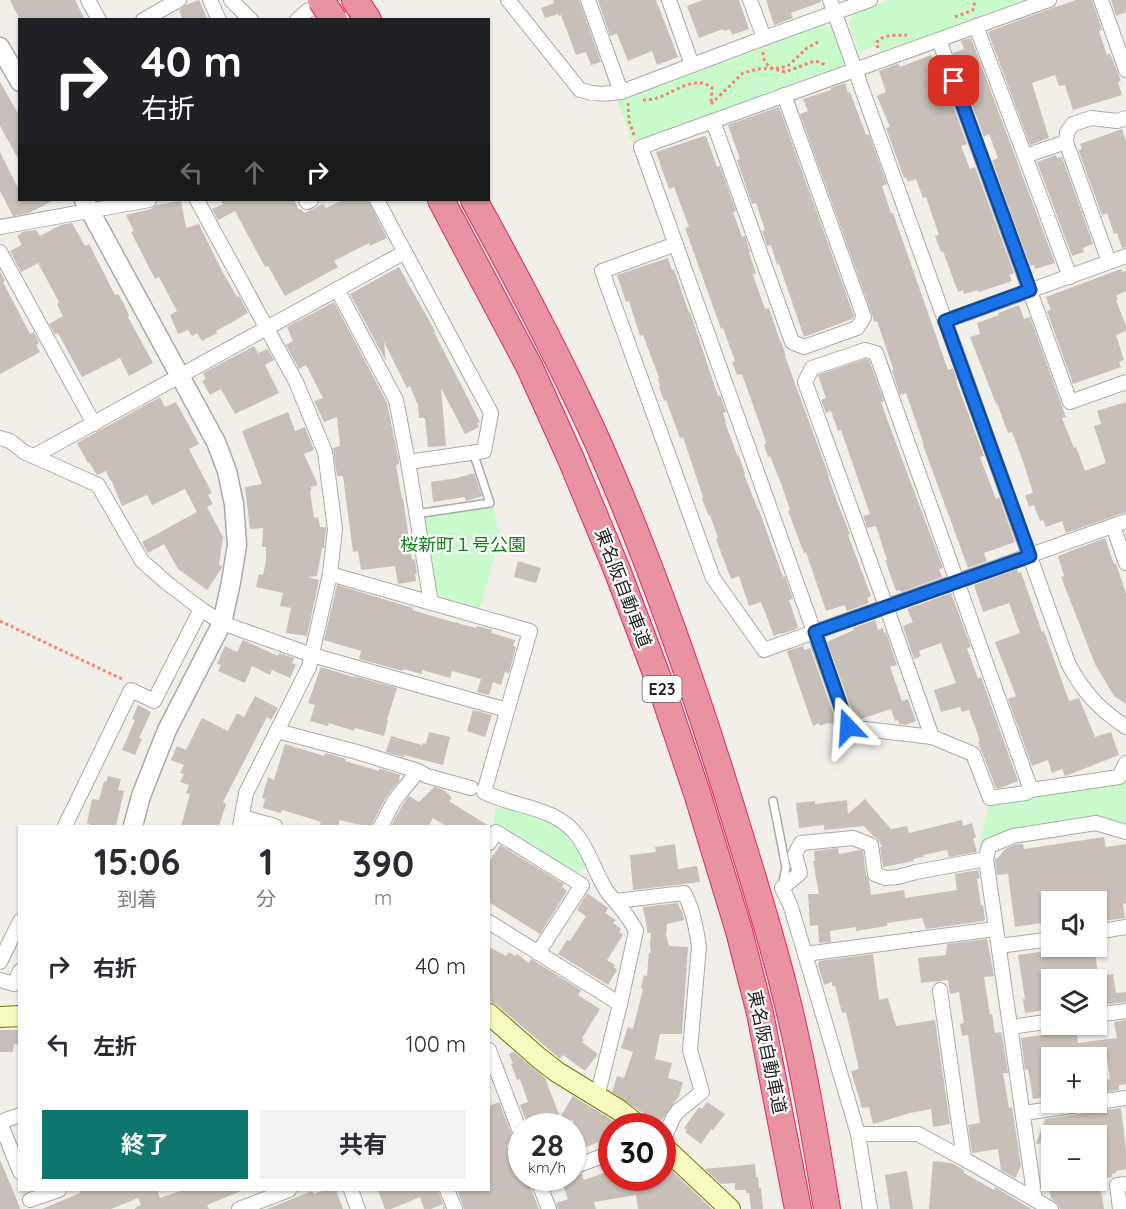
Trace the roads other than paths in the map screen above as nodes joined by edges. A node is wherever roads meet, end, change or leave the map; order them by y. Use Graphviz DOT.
graph roads {
  1 [pos="88,0"];
  2 [pos="179,0"];
  3 [pos="210,0"];
  4 [pos="231,0"];
  5 [pos="321,0"];
  6 [pos="335,0"];
  7 [pos="355,0"];
  8 [pos="508,0"];
  9 [pos="588,0"];
  10 [pos="669,0"];
  11 [pos="750,0"];
  12 [pos="870,0"];
  13 [pos="1049,0"];
  14 [pos="1101,0"];
  15 [pos="832,6"];
  16 [pos="98,18"];
  17 [pos="147,18"];
  18 [pos="218,18"];
  19 [pos="249,18"];
  20 [pos="299,18"];
  21 [pos="333,18"];
  22 [pos="367,18"];
  23 [pos="976,26"];
  24 [pos="764,38"];
  25 [pos="939,40"];
  26 [pos="0,47"];
  27 [pos="692,64"];
  28 [pos="853,65"];
  29 [pos="1126,70"];
  30 [pos="18,78"];
  31 [pos="624,93"];
  32 [pos="784,95"];
  33 [pos="1126,118"];
  34 [pos="713,121"];
  35 [pos="1066,142"];
  36 [pos="1025,156"];
  37 [pos="137,201"];
  38 [pos="199,201"];
  39 [pos="378,201"];
  40 [pos="442,201"];
  41 [pos="475,201"];
  42 [pos="87,205"];
  43 [pos="0,227"];
  44 [pos="676,244"];
  45 [pos="0,252"];
  46 [pos="405,252"];
  47 [pos="1126,256"];
  48 [pos="1109,262"];
  49 [pos="1070,277"];
  50 [pos="337,289"];
  51 [pos="1030,290"];
  52 [pos="945,321"];
  53 [pos="857,328"];
  54 [pos="267,329"];
  55 [pos="804,347"];
  56 [pos="865,350"];
  57 [pos="812,368"];
  58 [pos="180,376"];
  59 [pos="1126,382"];
  60 [pos="94,424"];
  61 [pos="0,438"];
  62 [pos="473,452"];
  63 [pos="34,456"];
  64 [pos="408,462"];
  65 [pos="416,514"];
  66 [pos="1119,524"];
  67 [pos="1030,556"];
  68 [pos="1126,562"];
  69 [pos="330,574"];
  70 [pos="957,581"];
  71 [pos="431,603"];
  72 [pos="886,606"];
  73 [pos="201,609"];
  74 [pos="222,622"];
  75 [pos="815,632"];
  76 [pos="312,655"];
  77 [pos="507,710"];
  78 [pos="1126,727"];
  79 [pos="277,731"];
  80 [pos="932,737"];
  81 [pos="1126,763"];
  82 [pos="418,771"];
  83 [pos="471,788"];
  84 [pos="1031,790"];
  85 [pos="773,801"];
  86 [pos="241,822"];
  87 [pos="65,825"];
  88 [pos="133,825"];
  89 [pos="266,825"];
  90 [pos="382,825"];
  91 [pos="1126,832"];
  92 [pos="490,841"];
  93 [pos="986,859"];
  94 [pos="782,888"];
  95 [pos="616,901"];
  96 [pos="490,923"];
  97 [pos="18,925"];
  98 [pos="1126,927"];
  99 [pos="995,929"];
  100 [pos="1107,930"];
  101 [pos="1041,940"];
  102 [pos="999,946"];
  103 [pos="538,953"];
  104 [pos="805,954"];
  105 [pos="0,962"];
  106 [pos="18,975"];
  107 [pos="0,980"];
  108 [pos="940,990"];
  109 [pos="620,1004"];
  110 [pos="1126,1011"];
  111 [pos="1107,1014"];
  112 [pos="490,1015"];
  113 [pos="18,1016"];
  114 [pos="0,1017"];
  115 [pos="1041,1023"];
  116 [pos="1011,1027"];
  117 [pos="490,1053"];
  118 [pos="597,1096"];
  119 [pos="1126,1098"];
  120 [pos="513,1113"];
  121 [pos="623,1113"];
  122 [pos="1024,1113"];
  123 [pos="676,1115"];
  124 [pos="18,1116"];
  125 [pos="0,1122"];
  126 [pos="858,1134"];
  127 [pos="676,1158"];
  128 [pos="964,1159"];
  129 [pos="18,1167"];
  130 [pos="1126,1184"];
  131 [pos="56,1191"];
  132 [pos="286,1191"];
  133 [pos="351,1191"];
  134 [pos="447,1191"];
  135 [pos="544,1191"];
  136 [pos="30,1200"];
  137 [pos="259,1200"];
  138 [pos="1035,1200"];
  139 [pos="239,1209"];
  140 [pos="358,1209"];
  141 [pos="455,1209"];
  142 [pos="549,1209"];
  143 [pos="730,1209"];
  144 [pos="798,1209"];
  145 [pos="827,1209"];
  146 [pos="870,1209"];
  147 [pos="1051,1209"];
  148 [pos="1120,1209"];
  1 -- 16 [label="street"];
  2 -- 17 [label="street"];
  3 -- 18 [label="street"];
  4 -- 19 [label="street"];
  5 -- 21 [label="highway, bridge"];
  6 -- 20 [label="street"];
  7 -- 22 [label="highway"];
  8 -- 31 [label="street"];
  9 -- 31 [label="street"];
  10 -- 27 [label="street"];
  11 -- 24 [label="street"];
  12 -- 15 [label="street"];
  13 -- 23 [label="street"];
  14 -- 29 [label="street"];
  15 -- 24 [label="street"];
  15 -- 28 [label="street"];
  23 -- 25 [label="street"];
  23 -- 36 [label="street"];
  24 -- 27 [label="street"];
  25 -- 28 [label="street"];
  25 -- 51 [label="street"];
  26 -- 30 [label="street"];
  27 -- 31 [label="street"];
  28 -- 32 [label="street"];
  28 -- 52 [label="street"];
  32 -- 34 [label="street"];
  32 -- 53 [label="street"];
  33 -- 35 [label="street"];
  34 -- 44 [label="street"];
  34 -- 55 [label="street"];
  35 -- 36 [label="street"];
  35 -- 48 [label="street"];
  36 -- 49 [label="street"];
  37 -- 42 [label="street"];
  38 -- 54 [label="street"];
  39 -- 46 [label="street"];
  40 -- 144 [label="highway, 東名阪自動車道 / E23"];
  41 -- 145 [label="highway, 東名阪自動車道 / E23"];
  42 -- 43 [label="street"];
  42 -- 58 [label="street"];
  44 -- 75 [label="street"];
  44 -- 75 [label="street"];
  45 -- 60 [label="street"];
  46 -- 50 [label="street"];
  46 -- 62 [label="street"];
  47 -- 48 [label="street"];
  48 -- 49 [label="street"];
  49 -- 51 [label="street"];
  50 -- 54 [label="street"];
  50 -- 64 [label="street"];
  51 -- 52 [label="street"];
  51 -- 59 [label="street"];
  52 -- 67 [label="street"];
  53 -- 55 [label="street"];
  53 -- 56 [label="street"];
  54 -- 58 [label="street"];
  54 -- 69 [label="street"];
  55 -- 57 [label="street"];
  56 -- 57 [label="street"];
  56 -- 70 [label="street"];
  57 -- 72 [label="street"];
  58 -- 60 [label="street"];
  58 -- 74 [label="street"];
  60 -- 63 [label="street"];
  61 -- 63 [label="street"];
  62 -- 64 [label="street"];
  62 -- 65 [label="lane"];
  63 -- 73 [label="street"];
  64 -- 65 [label="street"];
  65 -- 71 [label="street"];
  66 -- 67 [label="street"];
  66 -- 68 [label="street"];
  67 -- 70 [label="street"];
  67 -- 78 [label="street"];
  69 -- 71 [label="street"];
  69 -- 76 [label="street"];
  70 -- 72 [label="street"];
  70 -- 84 [label="street"];
  71 -- 77 [label="street"];
  72 -- 75 [label="street"];
  72 -- 80 [label="street"];
  73 -- 74 [label="street"];
  73 -- 87 [label="street"];
  74 -- 76 [label="street"];
  74 -- 88 [label="street"];
  75 -- 80 [label="street"];
  76 -- 77 [label="street"];
  76 -- 79 [label="street"];
  77 -- 95 [label="street"];
  79 -- 82 [label="street"];
  79 -- 86 [label="street"];
  80 -- 84 [label="street"];
  81 -- 84 [label="street"];
  82 -- 83 [label="street"];
  82 -- 90 [label="street"];
  85 -- 94 [label="lane"];
  86 -- 89 [label="street"];
  91 -- 93 [label="street"];
  92 -- 103 [label="street"];
  93 -- 94 [label="street"];
  93 -- 99 [label="street"];
  94 -- 104 [label="street"];
  95 -- 109 [label="street"];
  95 -- 123 [label="street"];
  96 -- 103 [label="street"];
  97 -- 105 [label="street"];
  98 -- 100 [label="street"];
  99 -- 102 [label="street"];
  99 -- 104 [label="street"];
  101 -- 102 [label="street"];
  102 -- 116 [label="street"];
  103 -- 109 [label="street"];
  104 -- 126 [label="street"];
  106 -- 107 [label="street"];
  108 -- 128 [label="street"];
  109 -- 118 [label="street"];
  110 -- 111 [label="street"];
  112 -- 118 [label="main road"];
  113 -- 114 [label="main road"];
  115 -- 116 [label="street"];
  116 -- 122 [label="street"];
  117 -- 120 [label="street"];
  118 -- 121 [label="main road"];
  119 -- 122 [label="street"];
  122 -- 138 [label="street"];
  124 -- 125 [label="street"];
  125 -- 129 [label="street"];
  126 -- 128 [label="street"];
  126 -- 146 [label="street"];
  127 -- 143 [label="main road"];
  128 -- 138 [label="street"];
  130 -- 148 [label="street"];
  131 -- 136 [label="street"];
  132 -- 137 [label="street"];
  133 -- 140 [label="street"];
  134 -- 141 [label="street"];
  135 -- 142 [label="street"];
  137 -- 139 [label="street"];
  138 -- 147 [label="street"];
}
